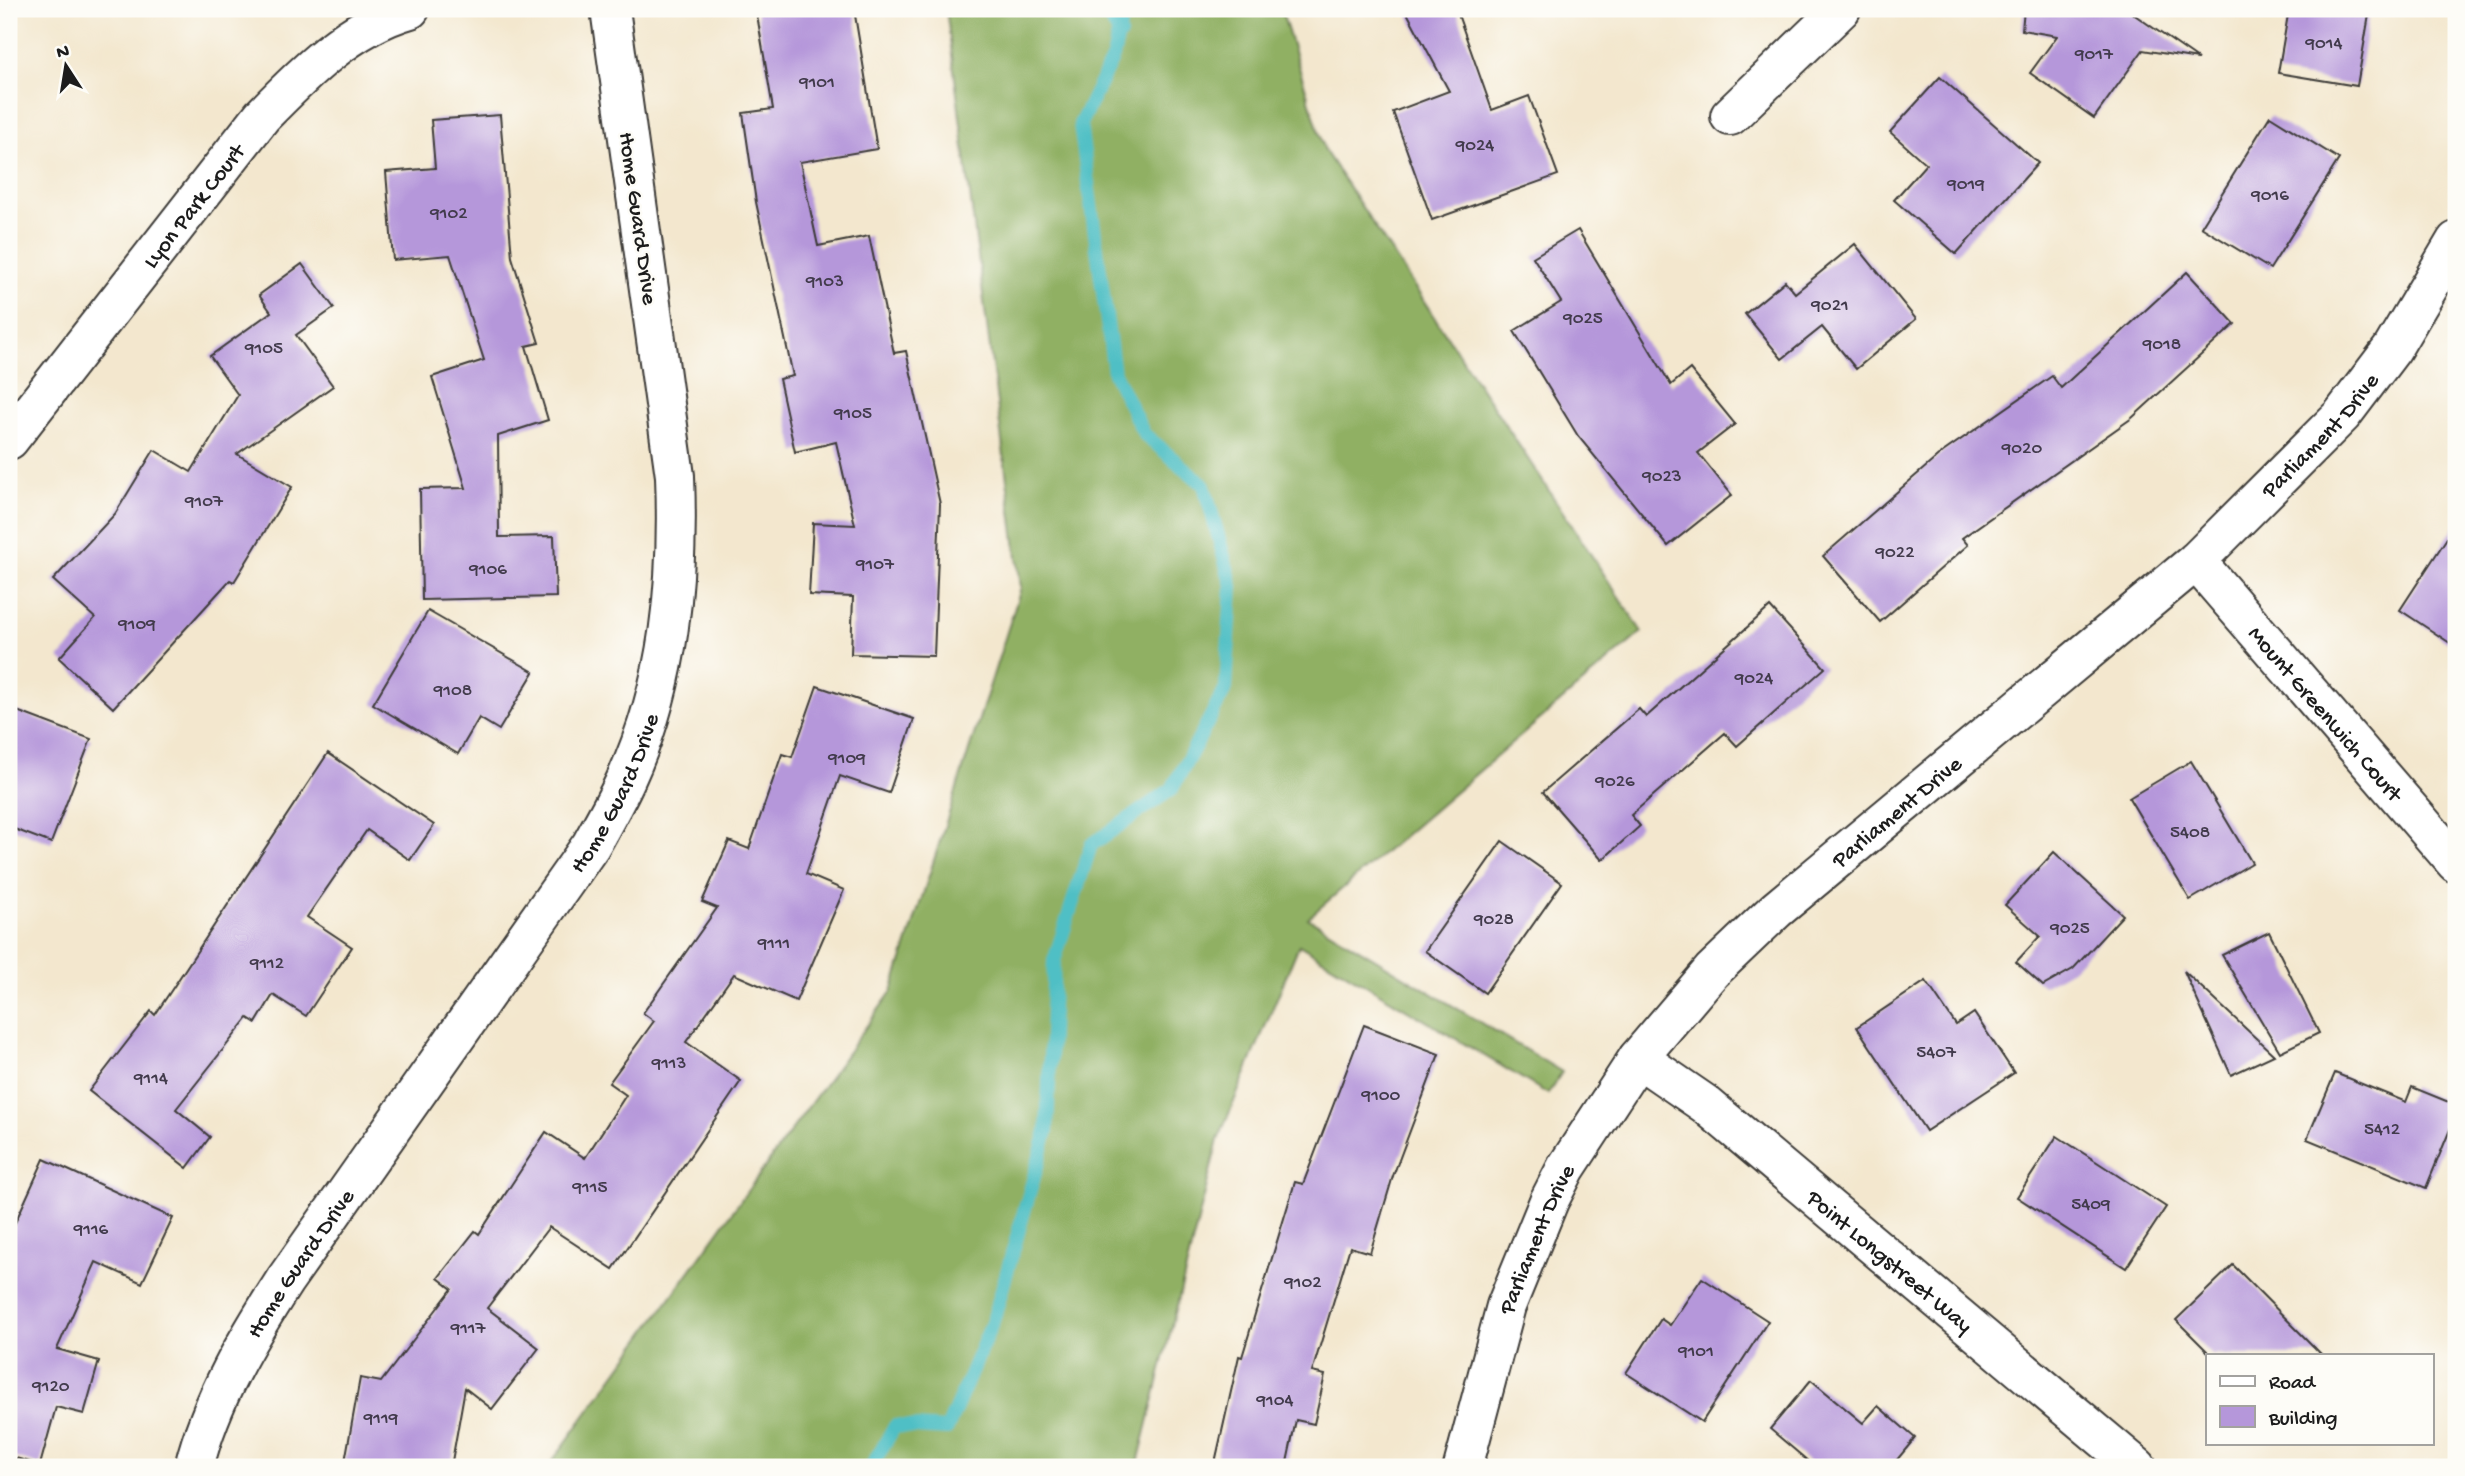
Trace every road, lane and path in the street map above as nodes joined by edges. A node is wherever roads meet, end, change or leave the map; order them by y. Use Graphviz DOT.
graph roads {
  1 [pos="410,9"];
  2 [pos="610,9"];
  3 [pos="1841,9"];
  4 [pos="1730,116"];
  5 [pos="2456,242"];
  6 [pos="9,440"];
  7 [pos="2196,561"];
  8 [pos="2456,863"];
  9 [pos="1638,1058"];
  10 [pos="194,1467"];
  11 [pos="1464,1467"];
  12 [pos="2137,1467"];
  1 -- 6 [label="street, Lyon Park Court"];
  2 -- 10 [label="street, Home Guard Drive"];
  3 -- 4 [label="street"];
  5 -- 7 [label="street, Parliament Drive"];
  7 -- 8 [label="street, Mount Greenwich Court"];
  7 -- 9 [label="street, Parliament Drive"];
  9 -- 11 [label="street, Parliament Drive"];
  9 -- 12 [label="street, Point Longstreet Way"];
}
